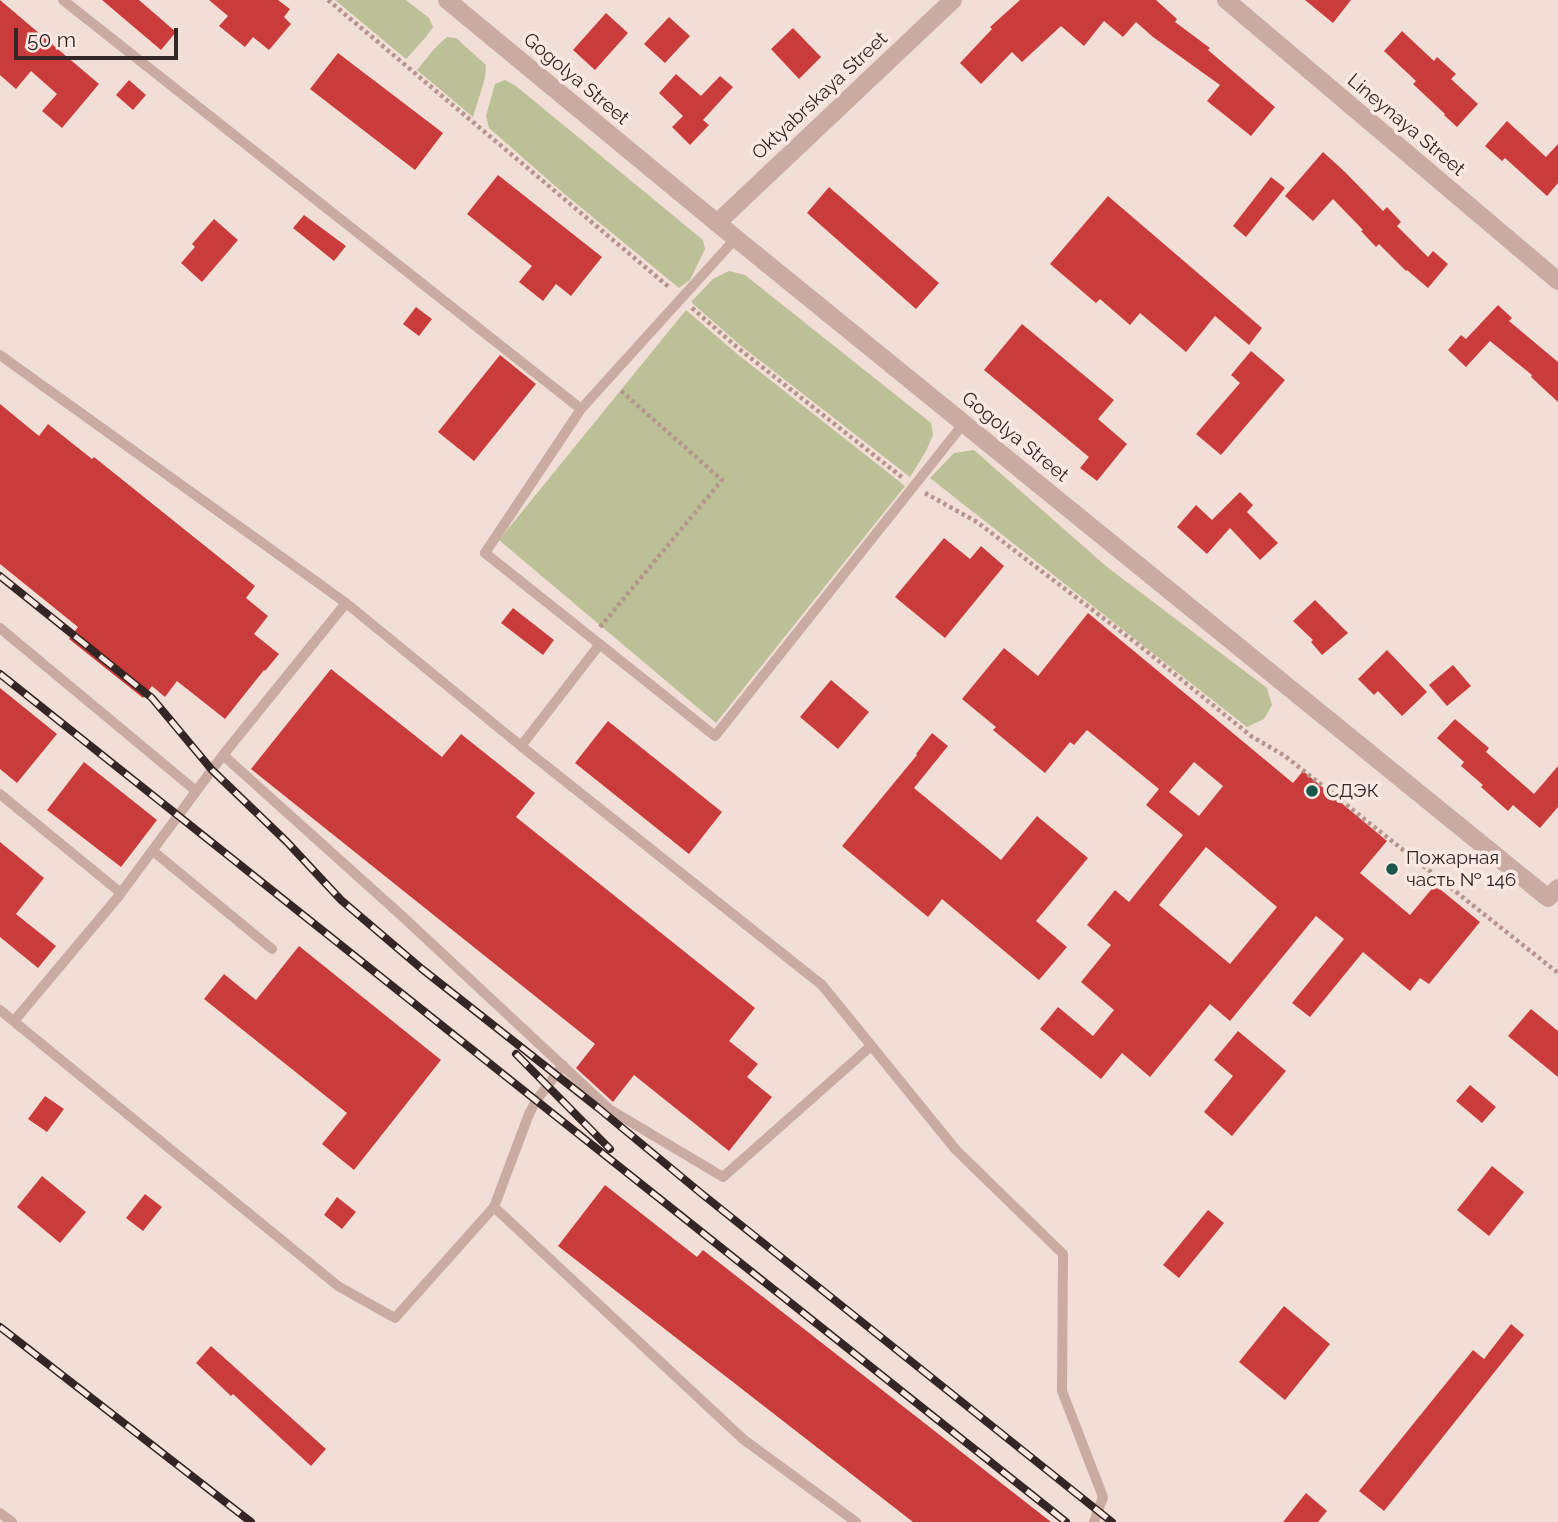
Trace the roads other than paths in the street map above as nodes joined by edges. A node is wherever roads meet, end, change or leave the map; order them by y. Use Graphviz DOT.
graph roads {
  1 [pos="63,0"];
  2 [pos="447,0"];
  3 [pos="953,0"];
  4 [pos="1227,0"];
  5 [pos="717,223"];
  6 [pos="736,238"];
  7 [pos="1558,281"];
  8 [pos="0,355"];
  9 [pos="581,409"];
  10 [pos="964,423"];
  11 [pos="345,603"];
  12 [pos="0,628"];
  13 [pos="596,641"];
  14 [pos="521,746"];
  15 [pos="223,754"];
  16 [pos="196,791"];
  17 [pos="0,794"];
  18 [pos="153,851"];
  19 [pos="121,893"];
  20 [pos="1555,897"];
  21 [pos="272,949"];
  22 [pos="0,1010"];
  23 [pos="14,1021"];
  24 [pos="872,1046"];
  25 [pos="563,1065"];
  26 [pos="494,1207"];
  27 [pos="0,1513"];
  28 [pos="12,1522"];
  29 [pos="856,1522"];
  30 [pos="1094,1522"];
  1 -- 9 [label="lane"];
  2 -- 5 [label="street, Gogolya Street"];
  3 -- 5 [label="street, Oktyabrskaya Street"];
  4 -- 7 [label="street, Lineynaya Street"];
  5 -- 6 [label="street, Gogolya Street"];
  6 -- 9 [label="lane"];
  6 -- 10 [label="street, Gogolya Street"];
  8 -- 11 [label="lane"];
  9 -- 13 [label="lane"];
  10 -- 13 [label="lane"];
  10 -- 20 [label="street, Gogolya Street"];
  11 -- 14 [label="lane"];
  11 -- 15 [label="lane"];
  12 -- 16 [label="lane"];
  13 -- 14 [label="lane"];
  14 -- 24 [label="lane"];
  15 -- 16 [label="lane"];
  15 -- 25 [label="lane"];
  16 -- 18 [label="lane"];
  17 -- 19 [label="lane"];
  18 -- 19 [label="lane"];
  18 -- 21 [label="lane"];
  19 -- 23 [label="lane"];
  22 -- 23 [label="lane"];
  23 -- 26 [label="lane"];
  24 -- 25 [label="lane"];
  24 -- 30 [label="lane"];
  25 -- 26 [label="lane"];
  26 -- 29 [label="lane"];
  27 -- 28 [label="lane"];
}
